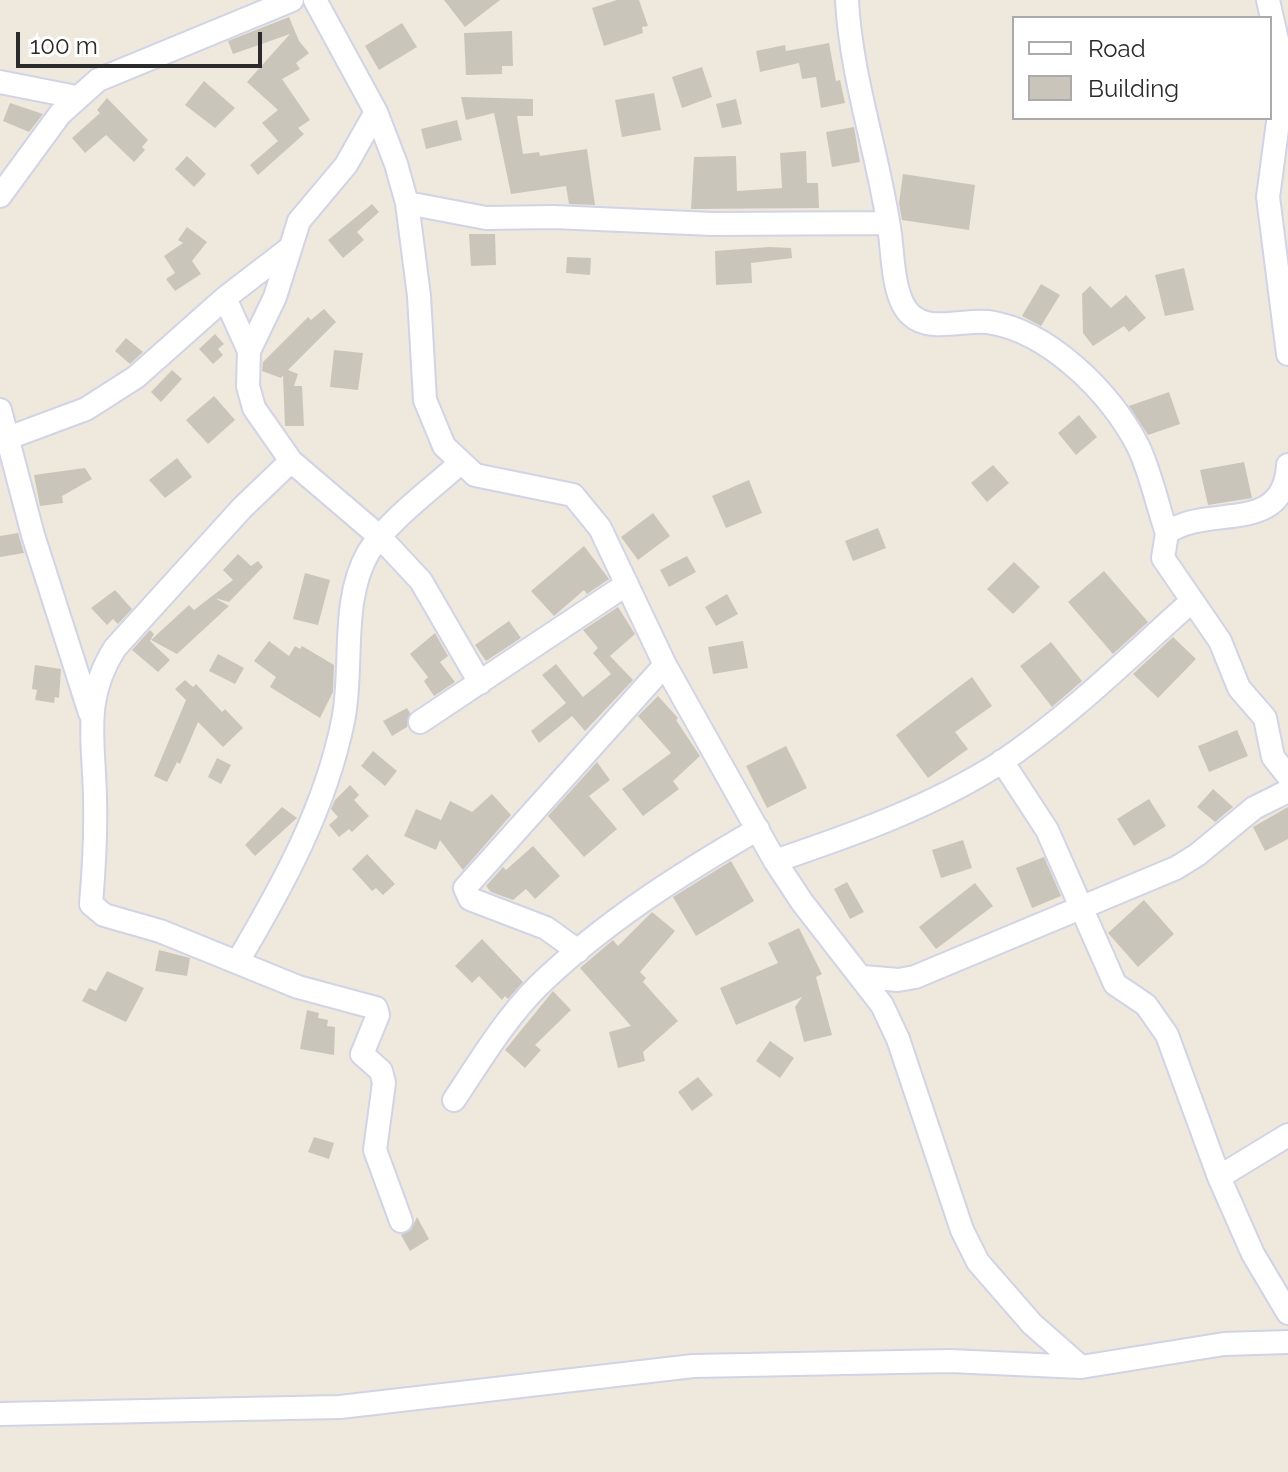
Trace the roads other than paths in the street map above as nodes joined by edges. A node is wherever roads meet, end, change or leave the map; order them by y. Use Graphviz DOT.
graph roads {
  1 [pos="292,0"];
  2 [pos="315,0"];
  3 [pos="847,0"];
  4 [pos="1272,18"];
  5 [pos="0,82"];
  6 [pos="76,97"];
  7 [pos="376,112"];
  8 [pos="0,196"];
  9 [pos="407,203"];
  10 [pos="888,223"];
  11 [pos="290,248"];
  12 [pos="225,298"];
  13 [pos="249,351"];
  14 [pos="1288,354"];
  15 [pos="0,410"];
  16 [pos="4,441"];
  17 [pos="291,461"];
  18 [pos="459,464"];
  19 [pos="1288,465"];
  20 [pos="1167,533"];
  21 [pos="380,537"];
  22 [pos="627,584"];
  23 [pos="1192,601"];
  24 [pos="665,665"];
  25 [pos="480,683"];
  26 [pos="90,714"];
  27 [pos="420,722"];
  28 [pos="1002,761"];
  29 [pos="1288,776"];
  30 [pos="1288,791"];
  31 [pos="758,829"];
  32 [pos="775,861"];
  33 [pos="1082,907"];
  34 [pos="578,951"];
  35 [pos="238,961"];
  36 [pos="863,977"];
  37 [pos="454,1100"];
  38 [pos="1288,1135"];
  39 [pos="1219,1177"];
  40 [pos="401,1221"];
  41 [pos="1288,1313"];
  42 [pos="1288,1342"];
  43 [pos="1081,1367"];
  44 [pos="0,1414"];
  1 -- 6 [label="street"];
  2 -- 7 [label="street"];
  3 -- 10 [label="street"];
  4 -- 14 [label="street"];
  5 -- 6 [label="street"];
  6 -- 8 [label="street"];
  7 -- 9 [label="street"];
  7 -- 11 [label="street"];
  9 -- 10 [label="street"];
  9 -- 18 [label="street"];
  10 -- 20 [label="street"];
  11 -- 12 [label="street"];
  11 -- 13 [label="street"];
  12 -- 13 [label="street"];
  12 -- 16 [label="street"];
  13 -- 17 [label="street"];
  15 -- 16 [label="street"];
  16 -- 26 [label="street"];
  17 -- 21 [label="street"];
  17 -- 26 [label="street"];
  18 -- 21 [label="street"];
  18 -- 22 [label="street"];
  19 -- 20 [label="street"];
  20 -- 23 [label="street"];
  21 -- 25 [label="street"];
  21 -- 35 [label="street"];
  22 -- 24 [label="street"];
  22 -- 25 [label="street"];
  23 -- 28 [label="street"];
  23 -- 29 [label="street"];
  24 -- 31 [label="street"];
  24 -- 34 [label="street"];
  25 -- 27 [label="street"];
  26 -- 35 [label="street"];
  28 -- 32 [label="street"];
  28 -- 33 [label="street"];
  30 -- 33 [label="street"];
  31 -- 32 [label="street"];
  31 -- 34 [label="street"];
  32 -- 36 [label="street"];
  33 -- 36 [label="street"];
  33 -- 39 [label="street"];
  34 -- 37 [label="street"];
  35 -- 40 [label="street"];
  36 -- 43 [label="street"];
  38 -- 39 [label="street"];
  39 -- 41 [label="street"];
  42 -- 43 [label="street"];
  43 -- 44 [label="street"];
}
